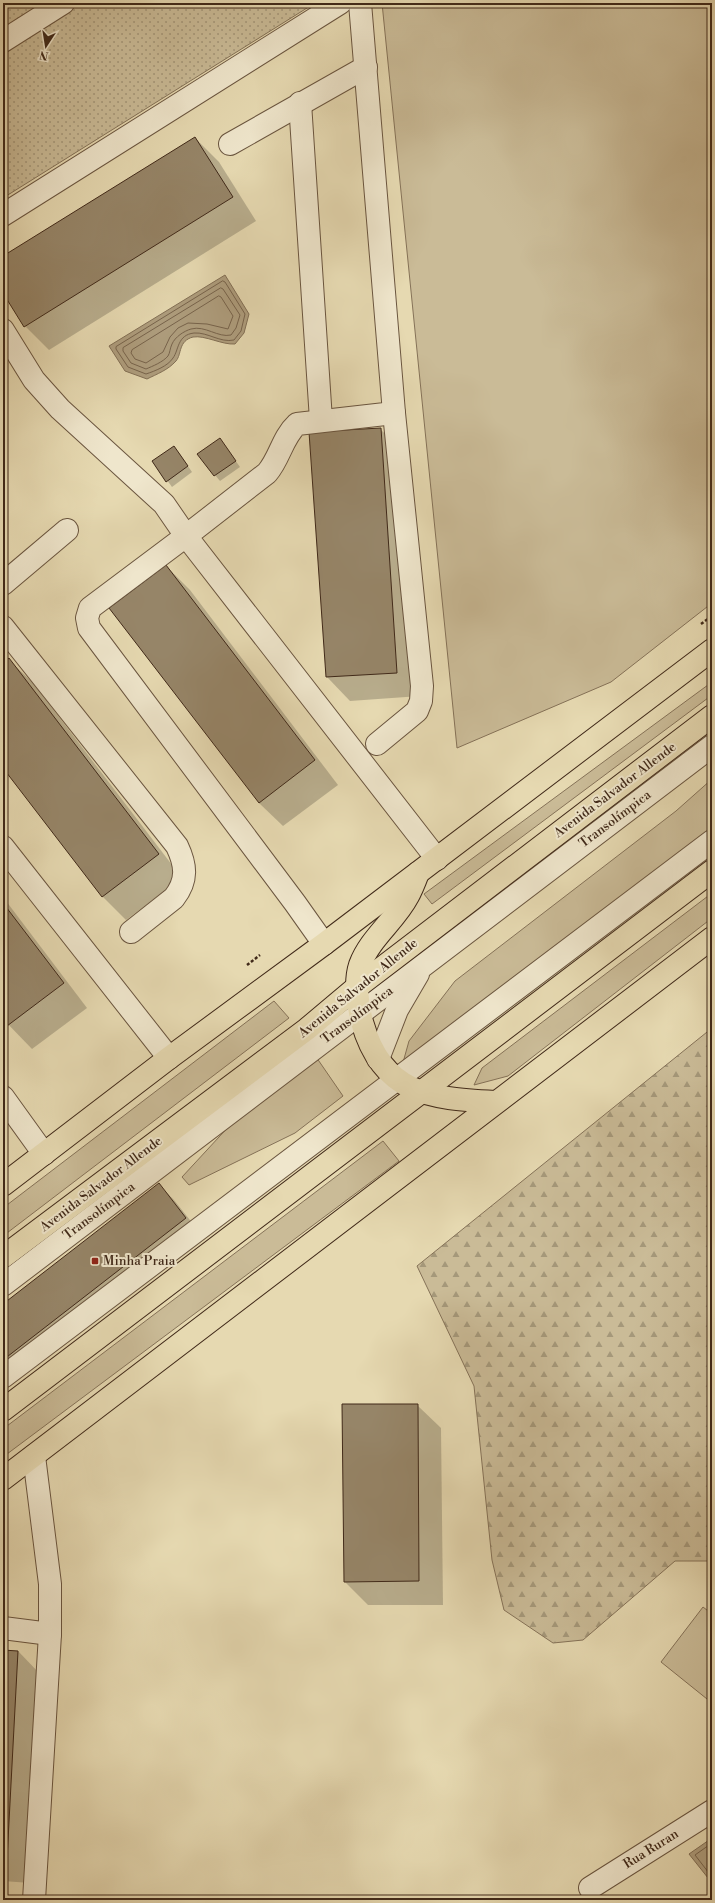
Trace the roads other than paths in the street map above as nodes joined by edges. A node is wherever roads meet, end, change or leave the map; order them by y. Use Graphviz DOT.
graph roads {
  1 [pos="64,3"];
  2 [pos="340,3"];
  3 [pos="360,3"];
  4 [pos="3,41"];
  5 [pos="366,67"];
  6 [pos="300,103"];
  7 [pos="230,144"];
  8 [pos="3,215"];
  9 [pos="3,330"];
  10 [pos="394,413"];
  11 [pos="321,420"];
  12 [pos="67,530"];
  13 [pos="186,536"];
  14 [pos="3,584"];
  15 [pos="3,628"];
  16 [pos="712,650"];
  17 [pos="712,716"];
  18 [pos="377,744"];
  19 [pos="712,746"];
  20 [pos="712,841"];
  21 [pos="3,847"];
  22 [pos="436,859"];
  23 [pos="712,871"];
  24 [pos="418,873"];
  25 [pos="131,932"];
  26 [pos="712,938"];
  27 [pos="324,944"];
  28 [pos="422,966"];
  29 [pos="357,987"];
  30 [pos="360,1013"];
  31 [pos="169,1058"];
  32 [pos="378,1059"];
  33 [pos="397,1079"];
  34 [pos="420,1091"];
  35 [pos="3,1097"];
  36 [pos="495,1102"];
  37 [pos="44,1154"];
  38 [pos="3,1185"];
  39 [pos="3,1257"];
  40 [pos="3,1285"];
  41 [pos="3,1377"];
  42 [pos="3,1410"];
  43 [pos="34,1456"];
  44 [pos="3,1479"];
  45 [pos="3,1628"];
  46 [pos="50,1634"];
  47 [pos="712,1811"];
  48 [pos="590,1888"];
  49 [pos="34,1900"];
  1 -- 4 [label="lane"];
  2 -- 8 [label="lane"];
  3 -- 5 [label="lane"];
  5 -- 6 [label="lane"];
  5 -- 10 [label="lane"];
  6 -- 7 [label="lane"];
  6 -- 11 [label="lane"];
  9 -- 13 [label="lane"];
  10 -- 11 [label="lane"];
  10 -- 18 [label="lane"];
  11 -- 13 [label="lane"];
  12 -- 14 [label="lane"];
  13 -- 22 [label="lane"];
  13 -- 27 [label="lane"];
  15 -- 25 [label="lane"];
  16 -- 22 [label="main road"];
  17 -- 29 [label="main road, Avenida Salvador Allende"];
  19 -- 28 [label="lane, Transolímpica"];
  20 -- 33 [label="lane"];
  21 -- 31 [label="lane"];
  22 -- 24 [label="main road"];
  23 -- 34 [label="main road"];
  24 -- 27 [label="main road"];
  24 -- 29 [label="main road"];
  26 -- 36 [label="main road"];
  27 -- 31 [label="main road"];
  28 -- 30 [label="lane, Transolímpica"];
  28 -- 32 [label="lane"];
  29 -- 30 [label="main road"];
  29 -- 39 [label="main road, Avenida Salvador Allende"];
  30 -- 32 [label="main road"];
  30 -- 40 [label="lane, Transolímpica"];
  31 -- 37 [label="main road"];
  32 -- 33 [label="main road"];
  33 -- 34 [label="main road"];
  33 -- 41 [label="lane"];
  34 -- 36 [label="main road"];
  34 -- 42 [label="main road"];
  35 -- 37 [label="lane"];
  36 -- 43 [label="main road"];
  37 -- 38 [label="main road"];
  43 -- 44 [label="main road"];
  43 -- 46 [label="lane"];
  45 -- 46 [label="lane"];
  46 -- 49 [label="lane"];
  47 -- 48 [label="lane, Rua Ruran"];
}
